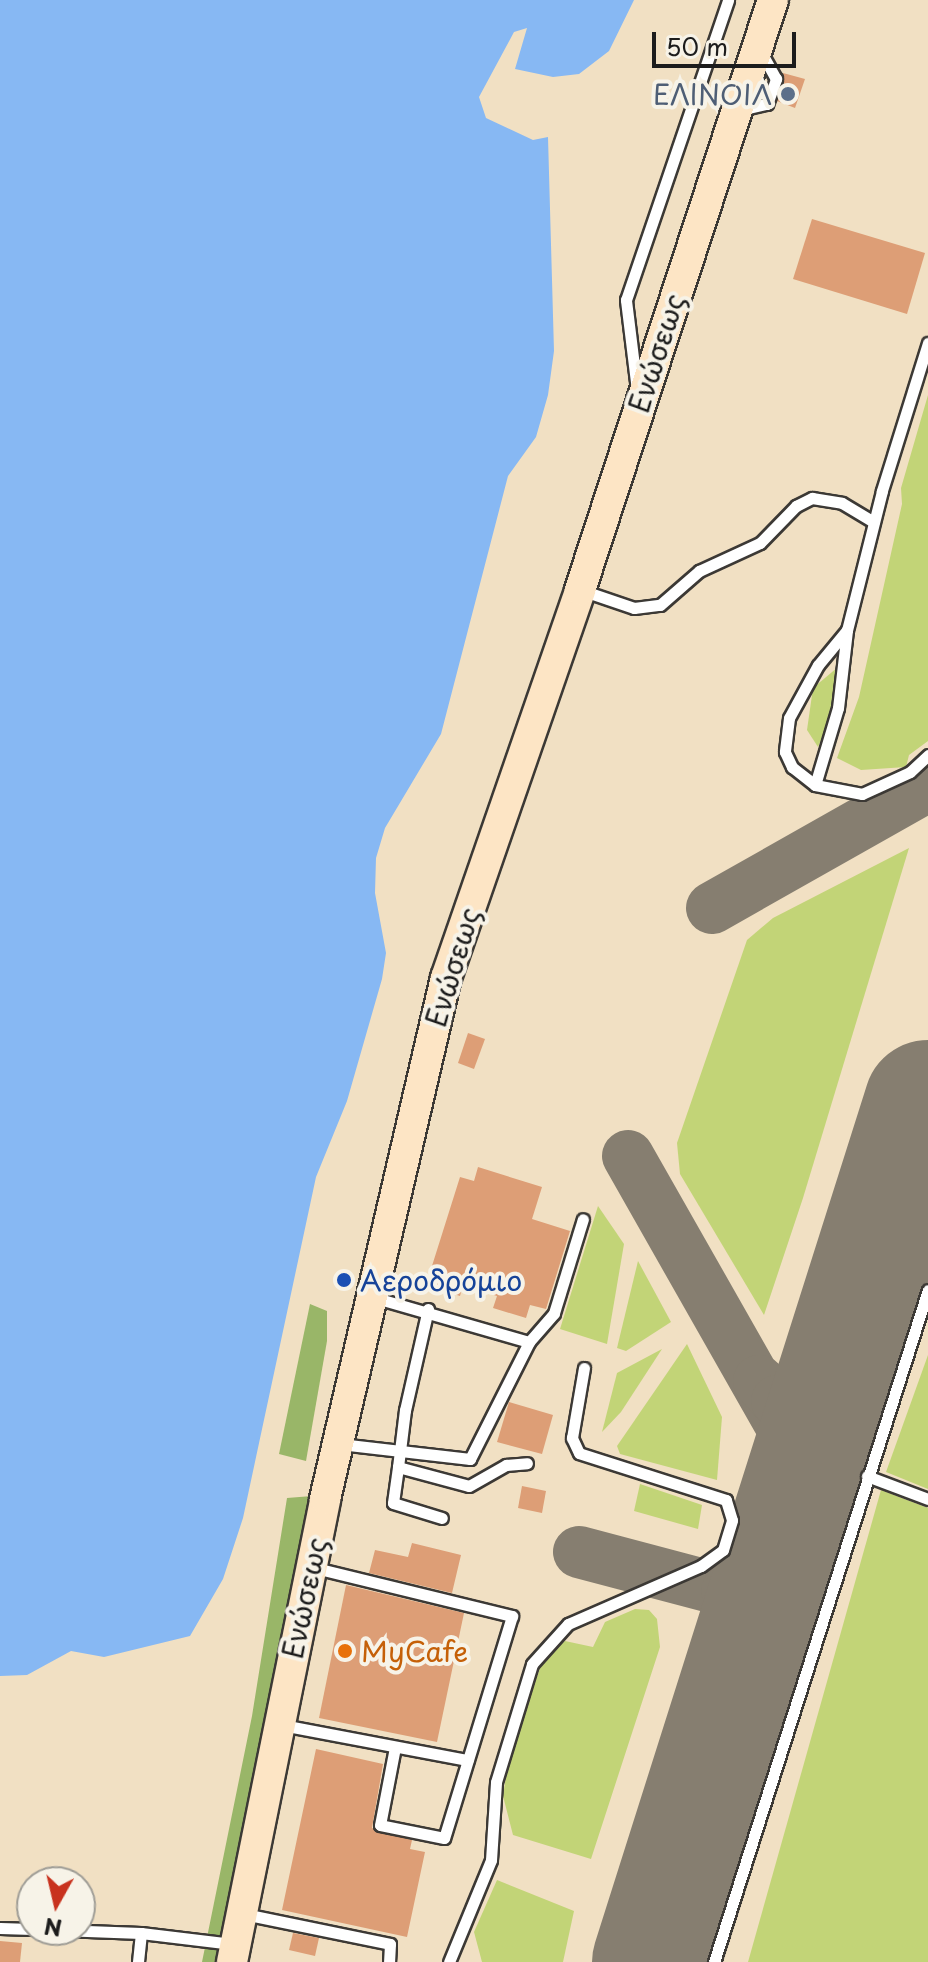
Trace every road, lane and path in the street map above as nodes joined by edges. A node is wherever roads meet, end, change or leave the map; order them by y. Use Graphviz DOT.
graph roads {
  1 [pos="728,0"];
  2 [pos="773,0"];
  3 [pos="928,343"];
  4 [pos="639,404"];
  5 [pos="874,522"];
  6 [pos="580,590"];
  7 [pos="847,630"];
  8 [pos="928,755"];
  9 [pos="815,785"];
  10 [pos="583,1219"];
  11 [pos="928,1290"];
  12 [pos="371,1297"];
  13 [pos="428,1309"];
  14 [pos="529,1342"];
  15 [pos="584,1368"];
  16 [pos="338,1444"];
  17 [pos="398,1452"];
  18 [pos="527,1463"];
  19 [pos="398,1467"];
  20 [pos="867,1476"];
  21 [pos="928,1499"];
  22 [pos="442,1518"];
  23 [pos="310,1567"];
  24 [pos="277,1724"];
  25 [pos="395,1747"];
  26 [pos="468,1760"];
  27 [pos="239,1913"];
  28 [pos="96,1931"];
  29 [pos="141,1933"];
  30 [pos="233,1953"];
  31 [pos="138,1962"];
  32 [pos="389,1962"];
  33 [pos="449,1962"];
  34 [pos="714,1962"];
  1 -- 4 [label="lane"];
  2 -- 4 [label="main road, Ενώσεως"];
  3 -- 5 [label="lane"];
  4 -- 6 [label="main road, Ενώσεως"];
  5 -- 6 [label="lane"];
  5 -- 7 [label="lane"];
  6 -- 12 [label="main road, Ενώσεως"];
  7 -- 9 [label="lane"];
  7 -- 9 [label="lane"];
  8 -- 9 [label="lane"];
  10 -- 14 [label="lane"];
  11 -- 20 [label="lane"];
  12 -- 13 [label="lane"];
  12 -- 16 [label="main road, Ενώσεως"];
  13 -- 14 [label="lane"];
  13 -- 17 [label="lane"];
  14 -- 17 [label="lane"];
  15 -- 33 [label="lane"];
  16 -- 17 [label="lane"];
  16 -- 23 [label="main road, Ενώσεως"];
  17 -- 19 [label="lane"];
  18 -- 19 [label="lane"];
  19 -- 22 [label="lane"];
  20 -- 21 [label="lane"];
  20 -- 34 [label="lane"];
  23 -- 24 [label="main road, Ενώσεως"];
  23 -- 26 [label="lane"];
  24 -- 25 [label="lane"];
  24 -- 27 [label="main road, Ενώσεως"];
  25 -- 26 [label="lane"];
  25 -- 26 [label="lane"];
  27 -- 30 [label="main road, Ενώσεως"];
  27 -- 32 [label="lane"];
  28 -- 29 [label="lane"];
  29 -- 30 [label="lane"];
  29 -- 31 [label="lane"];
}
